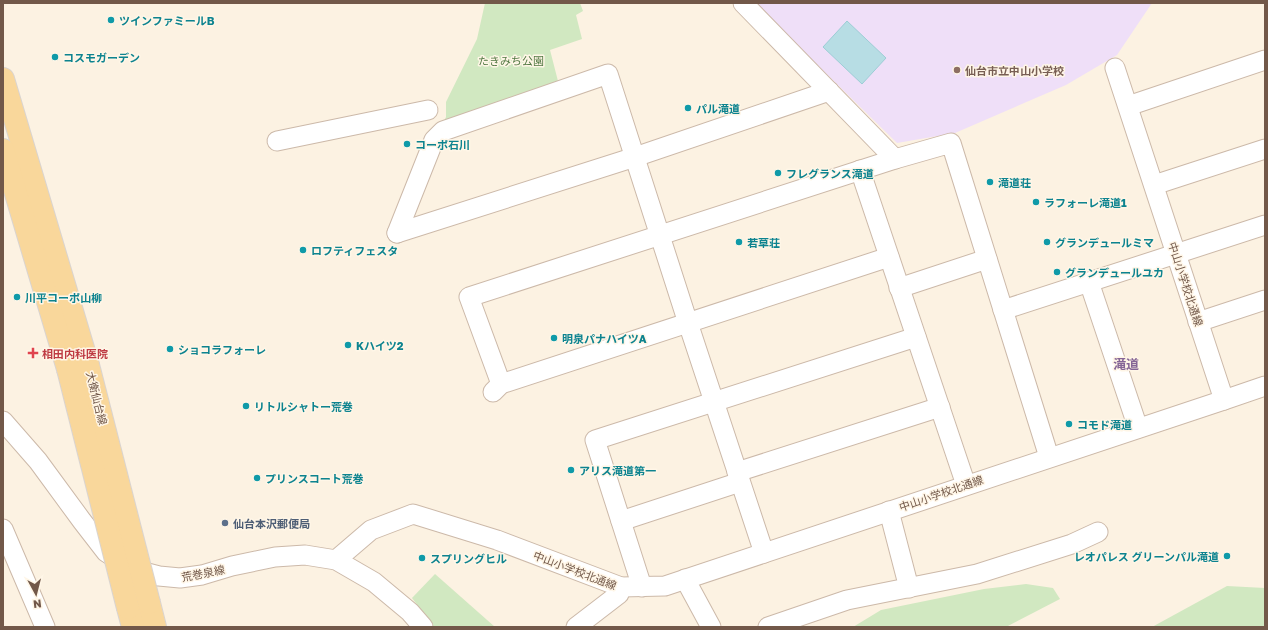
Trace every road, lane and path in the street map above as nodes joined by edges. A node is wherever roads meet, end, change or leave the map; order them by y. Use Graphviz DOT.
graph roads {
  1 [pos="743,3"];
  2 [pos="1265,60"];
  3 [pos="1115,68"];
  4 [pos="3,79"];
  5 [pos="829,91"];
  6 [pos="1128,106"];
  7 [pos="428,110"];
  8 [pos="277,141"];
  9 [pos="1265,149"];
  10 [pos="3,150"];
  11 [pos="635,157"];
  12 [pos="895,159"];
  13 [pos="860,170"];
  14 [pos="1154,186"];
  15 [pos="1265,225"];
  16 [pos="660,235"];
  17 [pos="1176,254"];
  18 [pos="889,257"];
  19 [pos="987,258"];
  20 [pos="1090,282"];
  21 [pos="900,288"];
  22 [pos="1265,300"];
  23 [pos="1003,310"];
  24 [pos="1198,322"];
  25 [pos="688,323"];
  26 [pos="916,337"];
  27 [pos="78,367"];
  28 [pos="1265,386"];
  29 [pos="1224,400"];
  30 [pos="714,401"];
  31 [pos="940,407"];
  32 [pos="3,422"];
  33 [pos="1138,428"];
  34 [pos="1049,457"];
  35 [pos="739,477"];
  36 [pos="966,485"];
  37 [pos="889,511"];
  38 [pos="621,521"];
  39 [pos="3,529"];
  40 [pos="1098,532"];
  41 [pos="764,553"];
  42 [pos="336,560"];
  43 [pos="685,579"];
  44 [pos="621,587"];
  45 [pos="642,587"];
  46 [pos="909,588"];
  47 [pos="137,613"];
  48 [pos="45,627"];
  49 [pos="155,627"];
  50 [pos="423,627"];
  51 [pos="576,627"];
  52 [pos="711,627"];
  53 [pos="768,627"];
  1 -- 5 [label="street"];
  2 -- 6 [label="street"];
  3 -- 6 [label="street, 中山小学校北通線"];
  4 -- 27 [label="main road, 大衡仙台線"];
  5 -- 11 [label="street"];
  5 -- 12 [label="street"];
  6 -- 14 [label="street, 中山小学校北通線"];
  7 -- 8 [label="street"];
  9 -- 14 [label="street"];
  10 -- 27 [label="main road, 大衡仙台線"];
  11 -- 11 [label="street"];
  11 -- 16 [label="street"];
  12 -- 13 [label="street"];
  12 -- 19 [label="street"];
  13 -- 16 [label="street"];
  13 -- 18 [label="street"];
  14 -- 17 [label="street, 中山小学校北通線"];
  15 -- 17 [label="street"];
  16 -- 25 [label="street"];
  16 -- 25 [label="street"];
  17 -- 20 [label="street"];
  17 -- 24 [label="street, 中山小学校北通線"];
  18 -- 21 [label="street"];
  18 -- 25 [label="street"];
  19 -- 21 [label="street"];
  19 -- 23 [label="street"];
  20 -- 23 [label="street"];
  20 -- 33 [label="street"];
  21 -- 26 [label="street"];
  22 -- 24 [label="street"];
  23 -- 34 [label="street"];
  24 -- 29 [label="street, 中山小学校北通線"];
  25 -- 30 [label="street"];
  26 -- 30 [label="street"];
  26 -- 31 [label="street"];
  27 -- 47 [label="main road, 大衡仙台線, bridge"];
  28 -- 29 [label="street"];
  29 -- 33 [label="street, 中山小学校北通線"];
  30 -- 35 [label="street"];
  30 -- 38 [label="street"];
  31 -- 35 [label="street"];
  31 -- 36 [label="street"];
  32 -- 42 [label="street, 荒巻泉線"];
  33 -- 34 [label="street, 中山小学校北通線"];
  34 -- 36 [label="street, 中山小学校北通線"];
  35 -- 38 [label="street"];
  35 -- 41 [label="street"];
  36 -- 37 [label="street, 中山小学校北通線"];
  37 -- 41 [label="street, 中山小学校北通線"];
  37 -- 46 [label="street"];
  38 -- 45 [label="street"];
  39 -- 48 [label="street"];
  40 -- 46 [label="street"];
  41 -- 43 [label="street, 中山小学校北通線"];
  42 -- 44 [label="street, 中山小学校北通線"];
  42 -- 50 [label="street, 荒巻泉線"];
  43 -- 45 [label="street, 中山小学校北通線"];
  43 -- 52 [label="street"];
  44 -- 45 [label="street, 中山小学校北通線"];
  44 -- 51 [label="street"];
  46 -- 53 [label="street"];
  47 -- 49 [label="main road, 大衡仙台線"];
}
